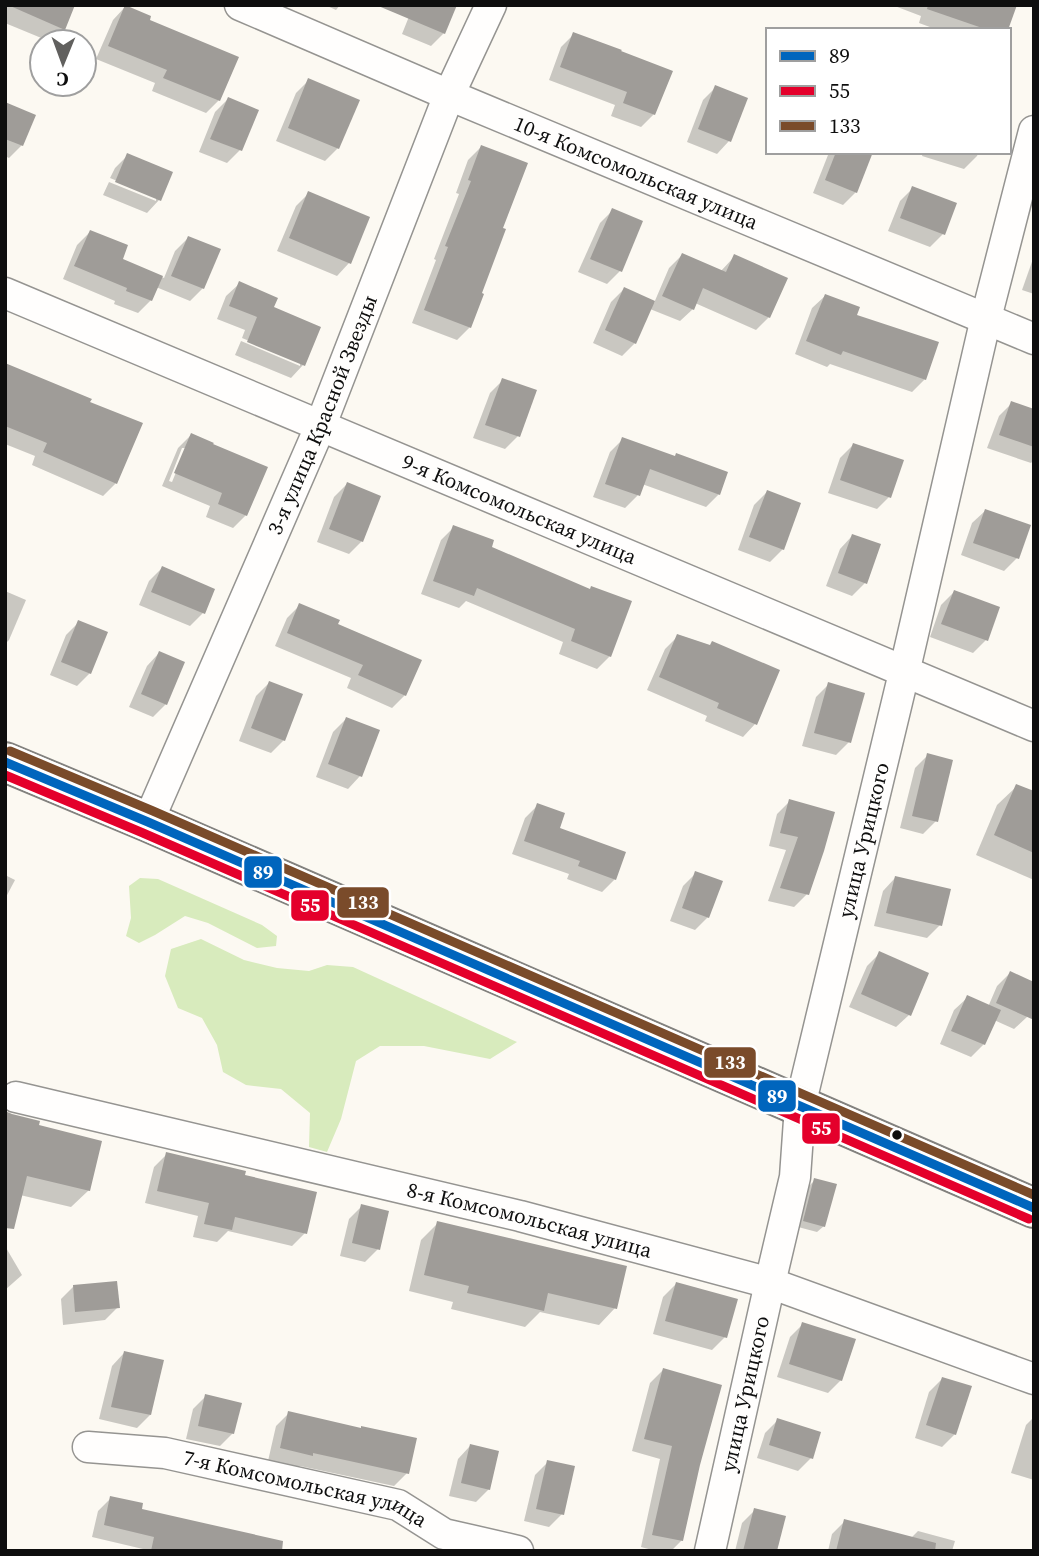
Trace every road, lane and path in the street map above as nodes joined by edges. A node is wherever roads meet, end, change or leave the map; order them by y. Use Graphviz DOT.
graph roads {
  1 [pos="240,5"];
  2 [pos="491,5"];
  3 [pos="449,95"];
  4 [pos="1034,131"];
  5 [pos="5,293"];
  6 [pos="986,318"];
  7 [pos="1034,339"];
  8 [pos="320,427"];
  9 [pos="904,673"];
  10 [pos="1034,726"];
  11 [pos="5,762"];
  12 [pos="148,822"];
  13 [pos="16,1097"];
  14 [pos="800,1106"];
  15 [pos="1034,1208"];
  16 [pos="770,1283"];
  17 [pos="1034,1379"];
  18 [pos="88,1447"];
  19 [pos="517,1551"];
  20 [pos="710,1551"];
  1 -- 3 [label="street, 10-я Комсомольская улица"];
  2 -- 3 [label="street, 3-я улица Красной Звезды"];
  3 -- 6 [label="street, 10-я Комсомольская улица"];
  3 -- 8 [label="street, 3-я улица Красной Звезды"];
  4 -- 6 [label="street, улица Урицкого"];
  5 -- 8 [label="street, 9-я Комсомольская улица"];
  6 -- 7 [label="street, 10-я Комсомольская улица"];
  6 -- 9 [label="street, улица Урицкого"];
  8 -- 9 [label="street, 9-я Комсомольская улица"];
  8 -- 12 [label="street, 3-я улица Красной Звезды"];
  9 -- 10 [label="street, 9-я Комсомольская улица"];
  9 -- 14 [label="street, улица Урицкого"];
  11 -- 12 [label="main road"];
  12 -- 14 [label="main road"];
  13 -- 16 [label="street, 8-я Комсомольская улица"];
  14 -- 15 [label="main road"];
  14 -- 16 [label="street, улица Урицкого"];
  16 -- 17 [label="street, 8-я Комсомольская улица"];
  16 -- 20 [label="street, улица Урицкого"];
  18 -- 19 [label="street, 7-я Комсомольская улица"];
}
